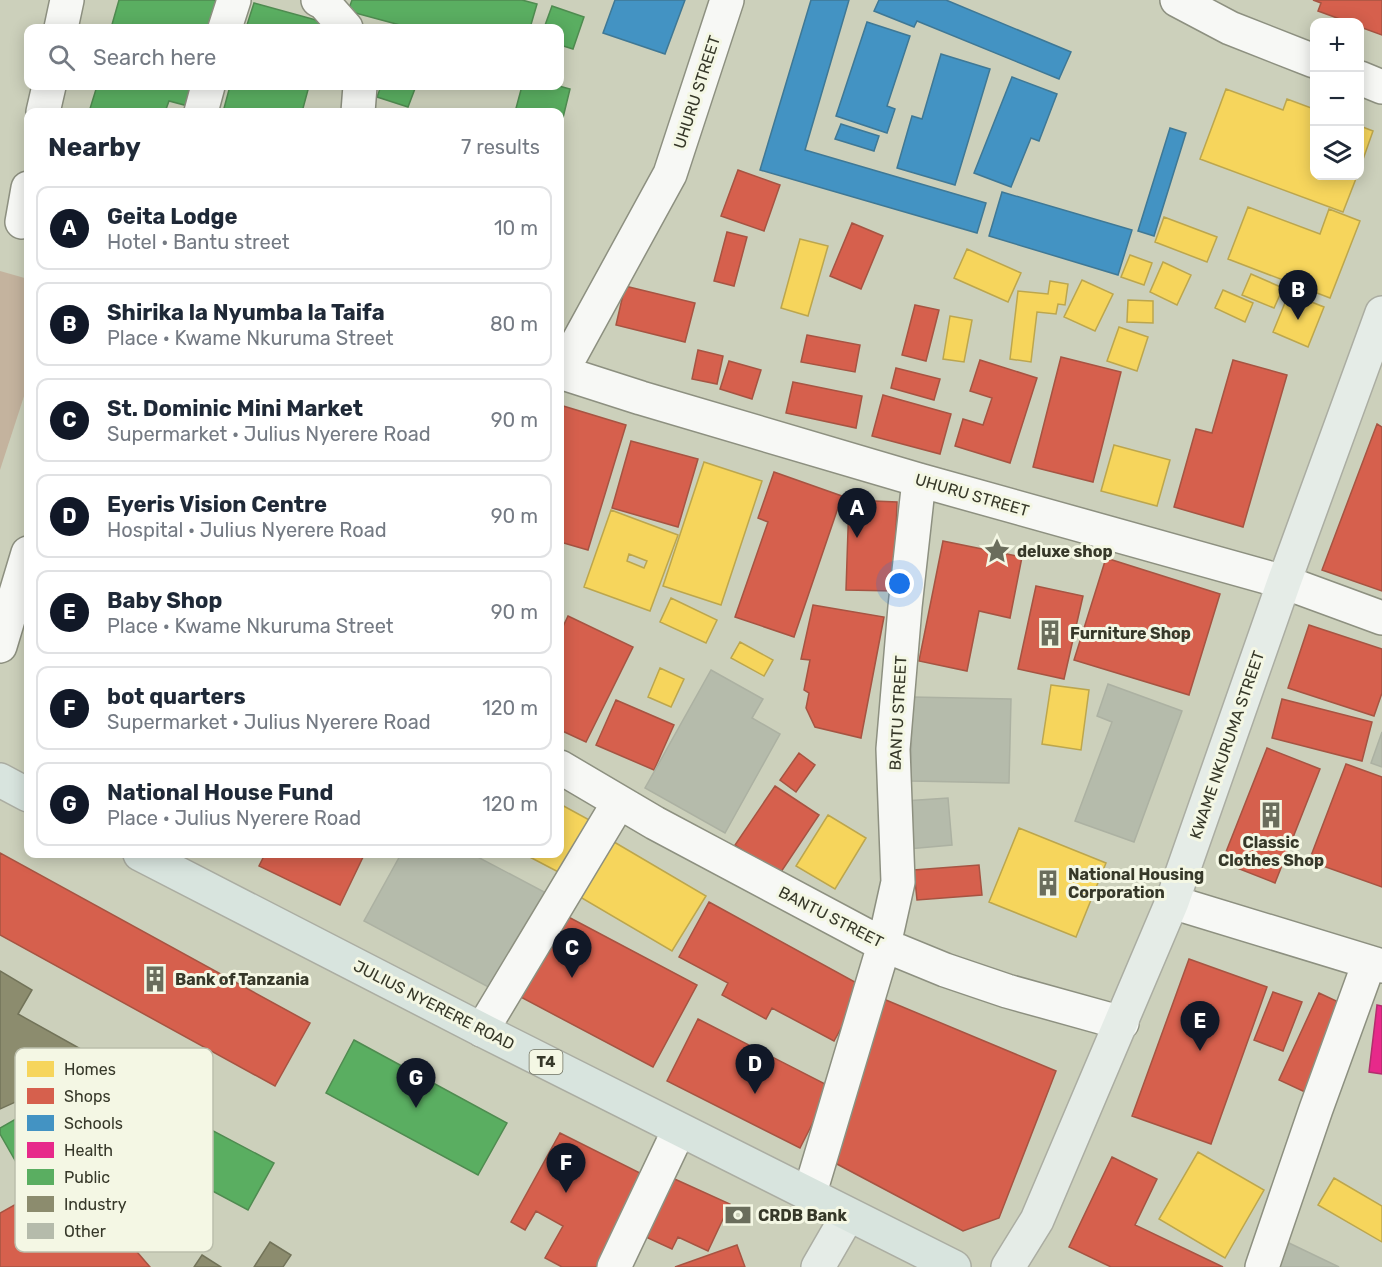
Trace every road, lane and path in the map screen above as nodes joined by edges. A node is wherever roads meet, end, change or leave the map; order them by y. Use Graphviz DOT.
graph roads {
  1 [pos="68,0"];
  2 [pos="234,0"];
  3 [pos="318,0"];
  4 [pos="727,0"];
  5 [pos="1177,0"];
  6 [pos="62,24"];
  7 [pos="226,24"];
  8 [pos="342,24"];
  9 [pos="1310,59"];
  10 [pos="1364,80"];
  11 [pos="1382,87"];
  12 [pos="48,90"];
  13 [pos="207,90"];
  14 [pos="360,90"];
  15 [pos="45,108"];
  16 [pos="202,108"];
  17 [pos="358,108"];
  18 [pos="24,200"];
  19 [pos="17,220"];
  20 [pos="1382,313"];
  21 [pos="564,365"];
  22 [pos="564,373"];
  23 [pos="919,480"];
  24 [pos="24,566"];
  25 [pos="1284,582"];
  26 [pos="1382,618"];
  27 [pos="0,646"];
  28 [pos="564,769"];
  29 [pos="0,780"];
  30 [pos="24,793"];
  31 [pos="619,802"];
  32 [pos="148,858"];
  33 [pos="1172,902"];
  34 [pos="885,945"];
  35 [pos="1375,964"];
  36 [pos="1122,1023"];
  37 [pos="482,1030"];
  38 [pos="679,1130"];
  39 [pos="809,1196"];
  40 [pos="848,1215"];
  41 [pos="614,1267"];
  42 [pos="818,1267"];
  43 [pos="954,1267"];
  44 [pos="1008,1267"];
  45 [pos="1263,1267"];
  1 -- 6 [label="street"];
  2 -- 7 [label="street"];
  3 -- 8 [label="street"];
  4 -- 21 [label="street, UHURU STREET"];
  5 -- 9 [label="street"];
  10 -- 11 [label="street"];
  12 -- 15 [label="street"];
  13 -- 16 [label="street"];
  14 -- 17 [label="street"];
  18 -- 19 [label="street"];
  20 -- 25 [label="main road, KWAME NKURUMA STREET"];
  22 -- 23 [label="street, UHURU STREET"];
  23 -- 25 [label="street, UHURU STREET"];
  23 -- 34 [label="street, BANTU STREET"];
  24 -- 27 [label="street"];
  25 -- 26 [label="street, UHURU STREET"];
  25 -- 33 [label="main road, KWAME NKURUMA STREET"];
  28 -- 31 [label="street, BANTU STREET"];
  29 -- 30 [label="highway"];
  31 -- 34 [label="street, BANTU STREET"];
  31 -- 37 [label="street"];
  32 -- 37 [label="highway, JULIUS NYERERE ROAD / T4"];
  33 -- 35 [label="street"];
  33 -- 36 [label="main road, KWAME NKURUMA STREET"];
  34 -- 36 [label="street, BANTU STREET"];
  34 -- 39 [label="street, BANTU STREET"];
  35 -- 45 [label="street"];
  36 -- 44 [label="main road, KWAME NKURUMA STREET"];
  37 -- 38 [label="highway, JULIUS NYERERE ROAD / T4"];
  38 -- 39 [label="highway, JULIUS NYERERE ROAD / T4"];
  38 -- 41 [label="street"];
  39 -- 40 [label="highway, JULIUS NYERERE ROAD / T4"];
  40 -- 42 [label="main road"];
  40 -- 43 [label="highway, JULIUS NYERERE ROAD / T4"];
}
